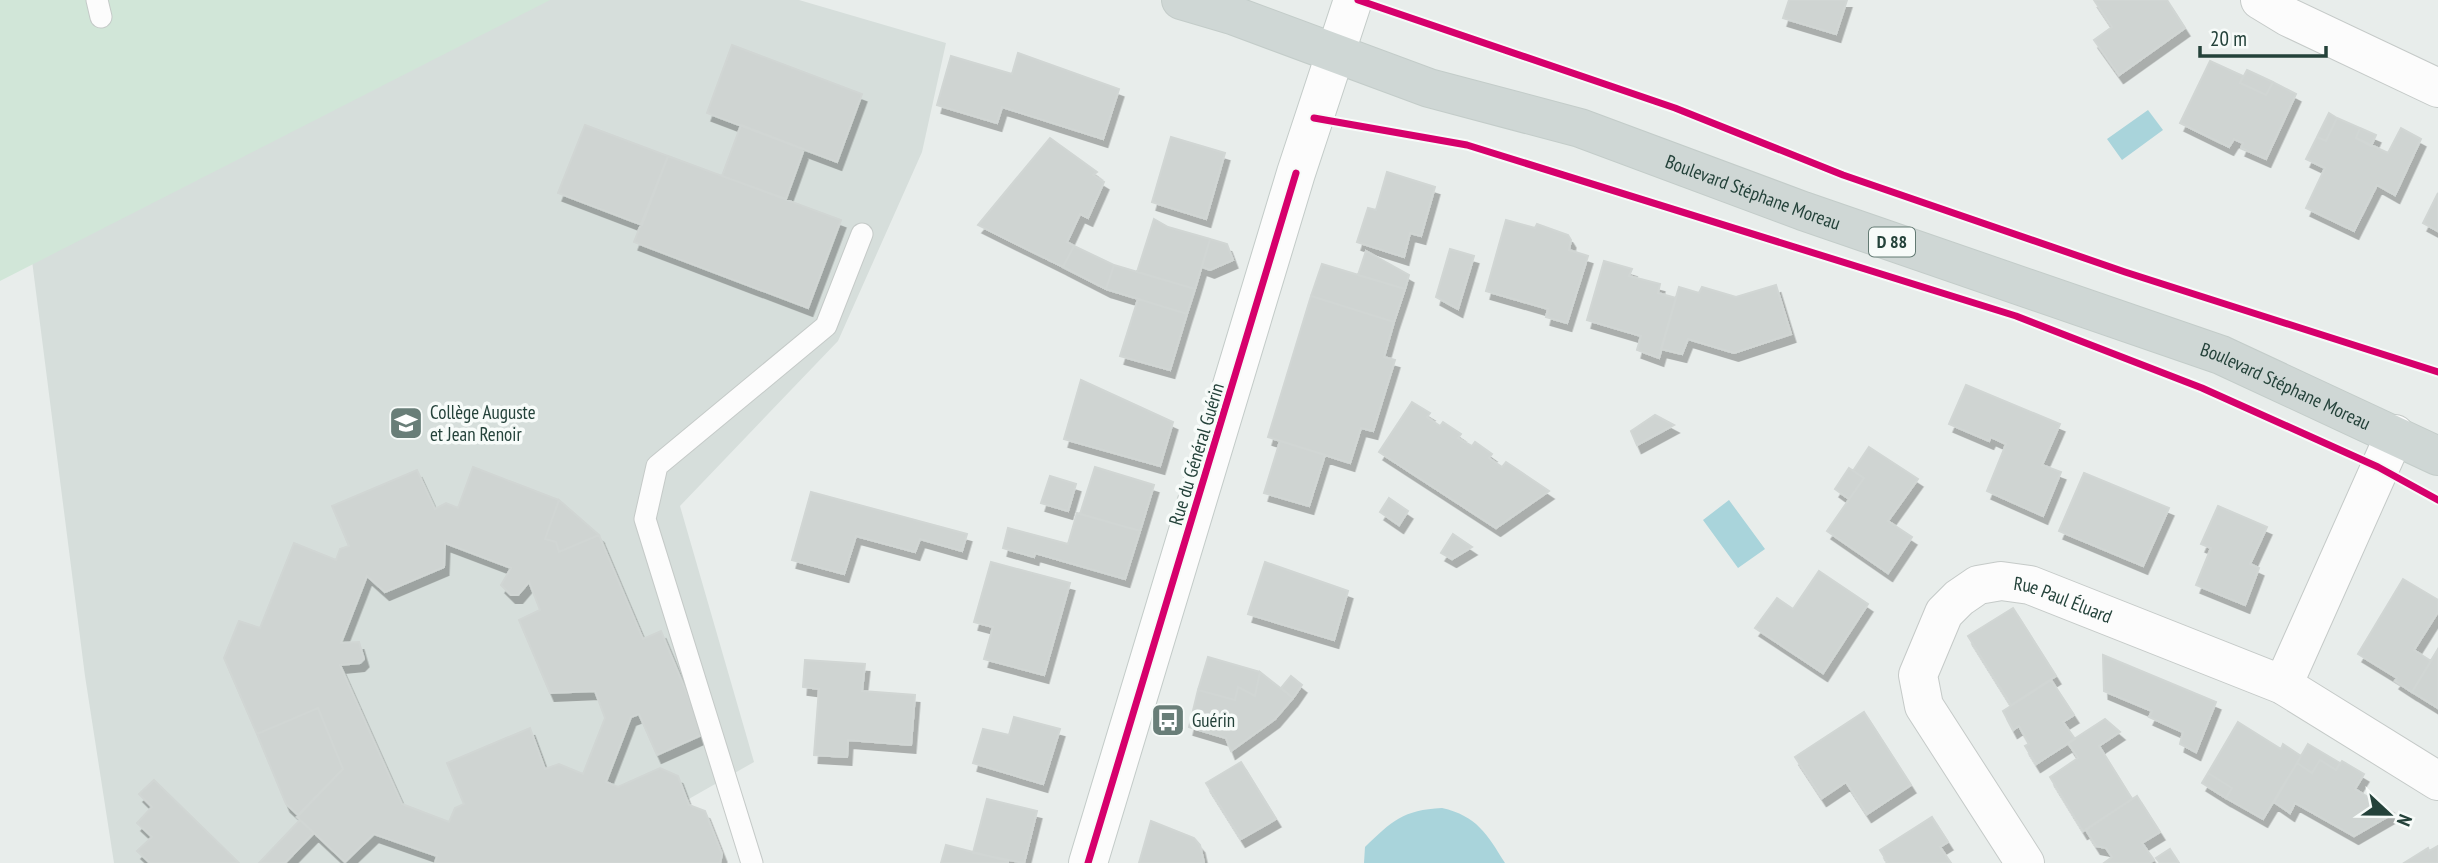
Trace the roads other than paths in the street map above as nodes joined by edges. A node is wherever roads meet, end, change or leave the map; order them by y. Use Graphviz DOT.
graph roads {
  1 [pos="1181,0"];
  2 [pos="1353,0"];
  3 [pos="2260,0"];
  4 [pos="1335,54"];
  5 [pos="2438,88"];
  6 [pos="862,234"];
  7 [pos="2395,434"];
  8 [pos="2438,456"];
  9 [pos="2283,685"];
  10 [pos="2438,780"];
  11 [pos="752,863"];
  12 [pos="1087,863"];
  13 [pos="2025,863"];
  1 -- 4 [label="main road, Boulevard Stéphane Moreau"];
  2 -- 4 [label="street, Rue du Général Guérin"];
  3 -- 5 [label="street"];
  4 -- 7 [label="main road, Boulevard Stéphane Moreau / D 88"];
  4 -- 12 [label="street, Rue du Général Guérin"];
  6 -- 11 [label="lane"];
  7 -- 8 [label="main road, Boulevard Stéphane Moreau / D 88"];
  7 -- 9 [label="street"];
  9 -- 10 [label="street, Rue Paul Éluard"];
  9 -- 13 [label="street, Rue Paul Éluard"];
}
